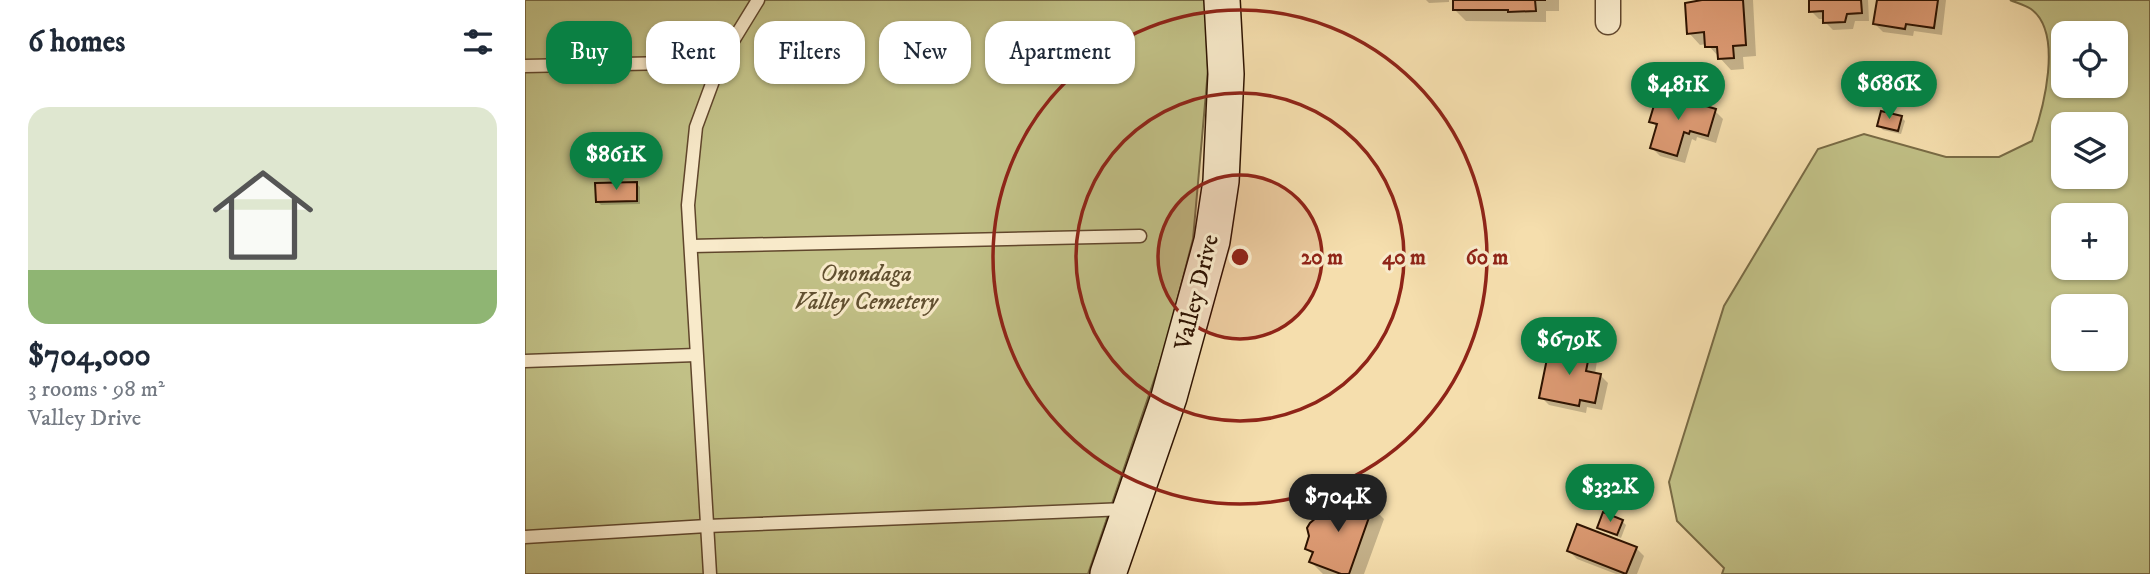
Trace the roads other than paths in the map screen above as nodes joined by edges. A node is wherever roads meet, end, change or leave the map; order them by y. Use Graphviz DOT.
graph roads {
  1 [pos="758,0"];
  2 [pos="1222,0"];
  3 [pos="740,29"];
  4 [pos="646,64"];
  5 [pos="525,66"];
  6 [pos="712,84"];
  7 [pos="1140,236"];
  8 [pos="691,246"];
  9 [pos="696,355"];
  10 [pos="525,361"];
  11 [pos="1130,509"];
  12 [pos="707,526"];
  13 [pos="525,537"];
  14 [pos="710,574"];
  15 [pos="1108,574"];
  1 -- 3 [label="lane"];
  2 -- 11 [label="main road, Valley Drive"];
  4 -- 5 [label="lane"];
  6 -- 8 [label="lane"];
  7 -- 8 [label="lane"];
  8 -- 9 [label="lane"];
  9 -- 10 [label="lane"];
  9 -- 12 [label="lane"];
  11 -- 12 [label="lane"];
  11 -- 15 [label="main road, Valley Drive"];
  12 -- 13 [label="lane"];
  12 -- 14 [label="lane"];
}
